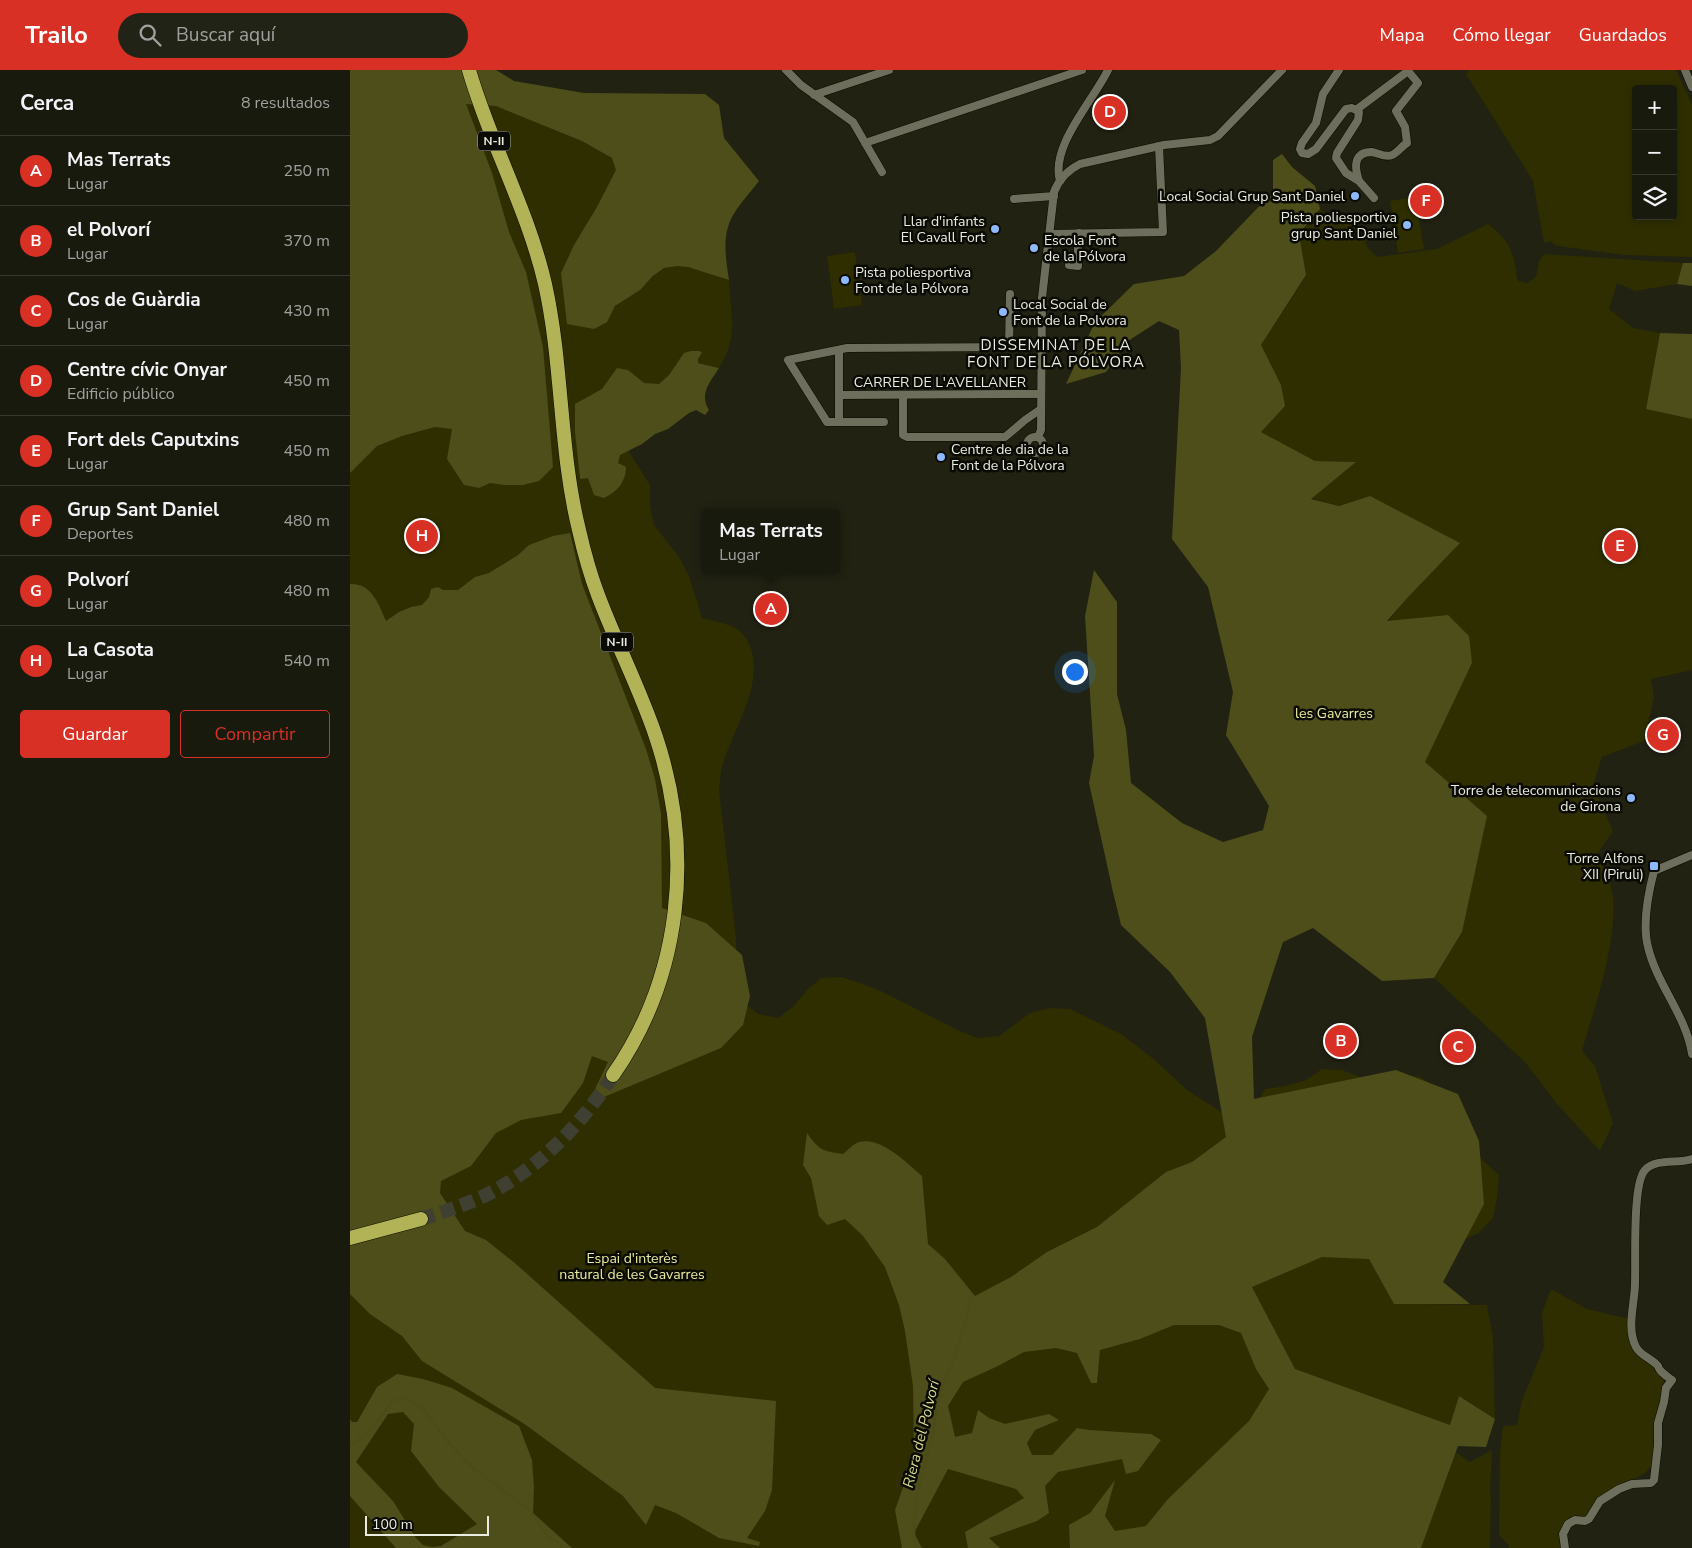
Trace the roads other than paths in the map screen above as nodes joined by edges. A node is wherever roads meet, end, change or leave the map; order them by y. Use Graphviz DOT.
graph roads {
  1 [pos="469,70"];
  2 [pos="786,70"];
  3 [pos="889,70"];
  4 [pos="1082,70"];
  5 [pos="1108,70"];
  6 [pos="1282,70"];
  7 [pos="1339,70"];
  8 [pos="1685,70"];
  9 [pos="1065,73"];
  10 [pos="1692,87"];
  11 [pos="814,95"];
  12 [pos="1356,110"];
  13 [pos="865,143"];
  14 [pos="1159,146"];
  15 [pos="882,172"];
  16 [pos="1060,181"];
  17 [pos="1359,181"];
  18 [pos="1054,196"];
  19 [pos="1374,198"];
  20 [pos="1014,199"];
  21 [pos="1079,233"];
  22 [pos="1050,234"];
  23 [pos="1069,265"];
  24 [pos="1010,294"];
  25 [pos="1009,347"];
  26 [pos="1041,348"];
  27 [pos="839,350"];
  28 [pos="1042,394"];
  29 [pos="839,395"];
  30 [pos="903,395"];
  31 [pos="1041,408"];
  32 [pos="839,422"];
  33 [pos="884,422"];
  34 [pos="1038,437"];
  35 [pos="1692,854"];
  36 [pos="1692,1054"];
  37 [pos="613,1075"];
  38 [pos="1692,1159"];
  39 [pos="421,1219"];
  40 [pos="350,1238"];
  41 [pos="1565,1548"];
  1 -- 37 [label="highway, N-II"];
  2 -- 11 [label="street"];
  3 -- 11 [label="street"];
  4 -- 9 [label="street"];
  5 -- 16 [label="street"];
  6 -- 14 [label="street"];
  7 -- 12 [label="street"];
  8 -- 10 [label="street"];
  9 -- 13 [label="street"];
  11 -- 13 [label="street"];
  12 -- 17 [label="street"];
  12 -- 17 [label="street"];
  13 -- 15 [label="street"];
  14 -- 16 [label="street"];
  14 -- 21 [label="street"];
  16 -- 18 [label="street"];
  17 -- 19 [label="street"];
  18 -- 20 [label="street"];
  18 -- 22 [label="street"];
  21 -- 22 [label="street"];
  21 -- 23 [label="street"];
  22 -- 26 [label="street"];
  24 -- 25 [label="street"];
  25 -- 26 [label="street"];
  25 -- 27 [label="street"];
  26 -- 28 [label="street"];
  27 -- 29 [label="street"];
  27 -- 32 [label="street"];
  28 -- 30 [label="street, CARRER DE L'AVELLANER"];
  28 -- 31 [label="street"];
  29 -- 30 [label="street, CARRER DE L'AVELLANER"];
  29 -- 32 [label="street"];
  30 -- 31 [label="street"];
  31 -- 34 [label="street"];
  32 -- 33 [label="street"];
  35 -- 36 [label="street"];
  38 -- 41 [label="street"];
  39 -- 40 [label="highway"];
}
